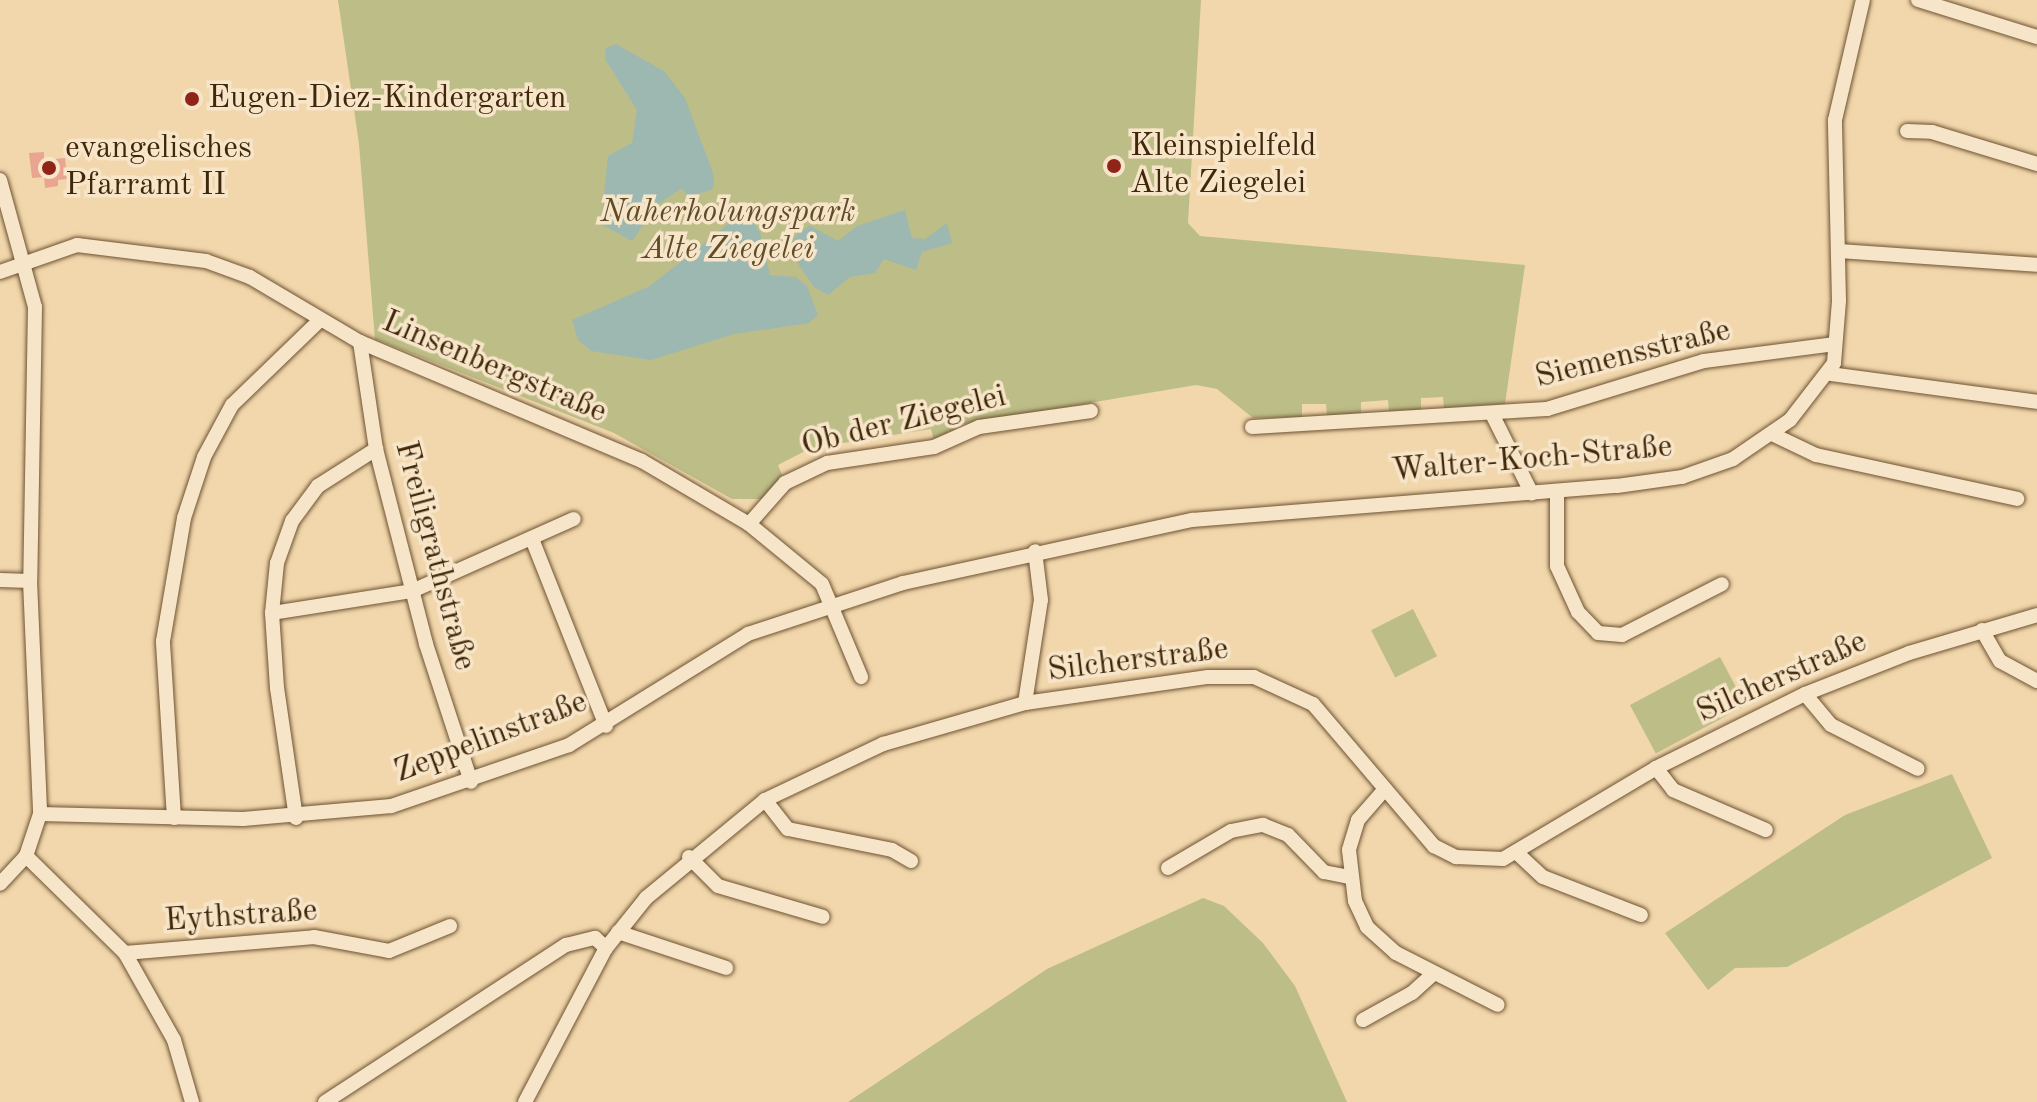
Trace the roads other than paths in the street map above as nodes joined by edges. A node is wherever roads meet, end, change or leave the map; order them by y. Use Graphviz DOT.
graph roads {
  1 [pos="1863,0"];
  2 [pos="1918,0"];
  3 [pos="2037,37"];
  4 [pos="1907,131"];
  5 [pos="2037,164"];
  6 [pos="0,180"];
  7 [pos="1839,251"];
  8 [pos="25,262"];
  9 [pos="2037,265"];
  10 [pos="0,272"];
  11 [pos="320,320"];
  12 [pos="360,342"];
  13 [pos="1835,344"];
  14 [pos="1831,374"];
  15 [pos="2037,402"];
  16 [pos="1091,411"];
  17 [pos="1492,414"];
  18 [pos="1252,427"];
  19 [pos="1774,435"];
  20 [pos="376,449"];
  21 [pos="1557,491"];
  22 [pos="1532,494"];
  23 [pos="2017,499"];
  24 [pos="574,519"];
  25 [pos="749,524"];
  26 [pos="532,539"];
  27 [pos="1035,551"];
  28 [pos="0,580"];
  29 [pos="30,581"];
  30 [pos="1722,584"];
  31 [pos="412,591"];
  32 [pos="834,601"];
  33 [pos="272,613"];
  34 [pos="2037,615"];
  35 [pos="1982,630"];
  36 [pos="861,677"];
  37 [pos="2037,681"];
  38 [pos="1805,694"];
  39 [pos="1025,703"];
  40 [pos="606,726"];
  41 [pos="1656,768"];
  42 [pos="1918,769"];
  43 [pos="471,782"];
  44 [pos="1385,789"];
  45 [pos="765,800"];
  46 [pos="40,814"];
  47 [pos="174,818"];
  48 [pos="296,818"];
  49 [pos="1766,830"];
  50 [pos="1517,853"];
  51 [pos="26,856"];
  52 [pos="689,857"];
  53 [pos="911,861"];
  54 [pos="1168,868"];
  55 [pos="1349,877"];
  56 [pos="0,884"];
  57 [pos="1641,915"];
  58 [pos="823,917"];
  59 [pos="450,926"];
  60 [pos="618,932"];
  61 [pos="606,948"];
  62 [pos="125,953"];
  63 [pos="726,968"];
  64 [pos="1433,974"];
  65 [pos="1498,1005"];
  66 [pos="1363,1020"];
  67 [pos="192,1102"];
  68 [pos="325,1102"];
  69 [pos="525,1102"];
  1 -- 7 [label="street"];
  2 -- 3 [label="street"];
  4 -- 5 [label="street"];
  6 -- 8 [label="street"];
  7 -- 9 [label="street"];
  7 -- 13 [label="street"];
  8 -- 10 [label="street, Linsenbergstraße"];
  8 -- 11 [label="street, Linsenbergstraße"];
  8 -- 29 [label="street"];
  11 -- 12 [label="street, Linsenbergstraße"];
  11 -- 47 [label="street"];
  12 -- 20 [label="street, Freiligrathstraße"];
  12 -- 25 [label="street, Linsenbergstraße"];
  13 -- 14 [label="street"];
  13 -- 17 [label="street, Siemensstraße"];
  14 -- 15 [label="street"];
  14 -- 19 [label="street, Walter-Koch-Straße"];
  16 -- 25 [label="street, Ob der Ziegelei"];
  17 -- 18 [label="street, Siemensstraße"];
  17 -- 22 [label="street"];
  19 -- 21 [label="street, Walter-Koch-Straße"];
  19 -- 23 [label="street"];
  20 -- 31 [label="street, Freiligrathstraße"];
  20 -- 33 [label="street"];
  21 -- 22 [label="street, Walter-Koch-Straße"];
  21 -- 30 [label="street"];
  22 -- 27 [label="street, Walter-Koch-Straße"];
  24 -- 26 [label="street"];
  25 -- 32 [label="street, Linsenbergstraße"];
  26 -- 31 [label="street"];
  26 -- 40 [label="street"];
  27 -- 32 [label="street, Walter-Koch-Straße"];
  27 -- 39 [label="street"];
  28 -- 29 [label="street"];
  29 -- 46 [label="street"];
  31 -- 33 [label="street"];
  31 -- 43 [label="street, Freiligrathstraße"];
  32 -- 36 [label="street, Linsenbergstraße"];
  32 -- 40 [label="street, Zeppelinstraße"];
  33 -- 48 [label="street"];
  34 -- 35 [label="street, Silcherstraße"];
  35 -- 37 [label="street"];
  35 -- 38 [label="street, Silcherstraße"];
  38 -- 41 [label="street, Silcherstraße"];
  38 -- 42 [label="street"];
  39 -- 44 [label="street, Silcherstraße"];
  39 -- 45 [label="street, Silcherstraße"];
  40 -- 43 [label="street, Zeppelinstraße"];
  41 -- 49 [label="street"];
  41 -- 50 [label="street, Silcherstraße"];
  43 -- 48 [label="street, Zeppelinstraße"];
  44 -- 50 [label="street, Silcherstraße"];
  44 -- 55 [label="street"];
  45 -- 52 [label="street, Silcherstraße"];
  45 -- 53 [label="street"];
  46 -- 47 [label="street, Zeppelinstraße"];
  46 -- 51 [label="street"];
  47 -- 48 [label="street, Zeppelinstraße"];
  50 -- 57 [label="street"];
  51 -- 56 [label="street"];
  51 -- 62 [label="street"];
  52 -- 58 [label="street"];
  52 -- 60 [label="street, Silcherstraße"];
  54 -- 55 [label="street"];
  55 -- 64 [label="street"];
  59 -- 62 [label="street, Eythstraße"];
  60 -- 61 [label="street, Silcherstraße"];
  60 -- 63 [label="street"];
  61 -- 68 [label="street"];
  61 -- 69 [label="street, Silcherstraße"];
  62 -- 67 [label="street"];
  64 -- 65 [label="street"];
  64 -- 66 [label="street"];
}
